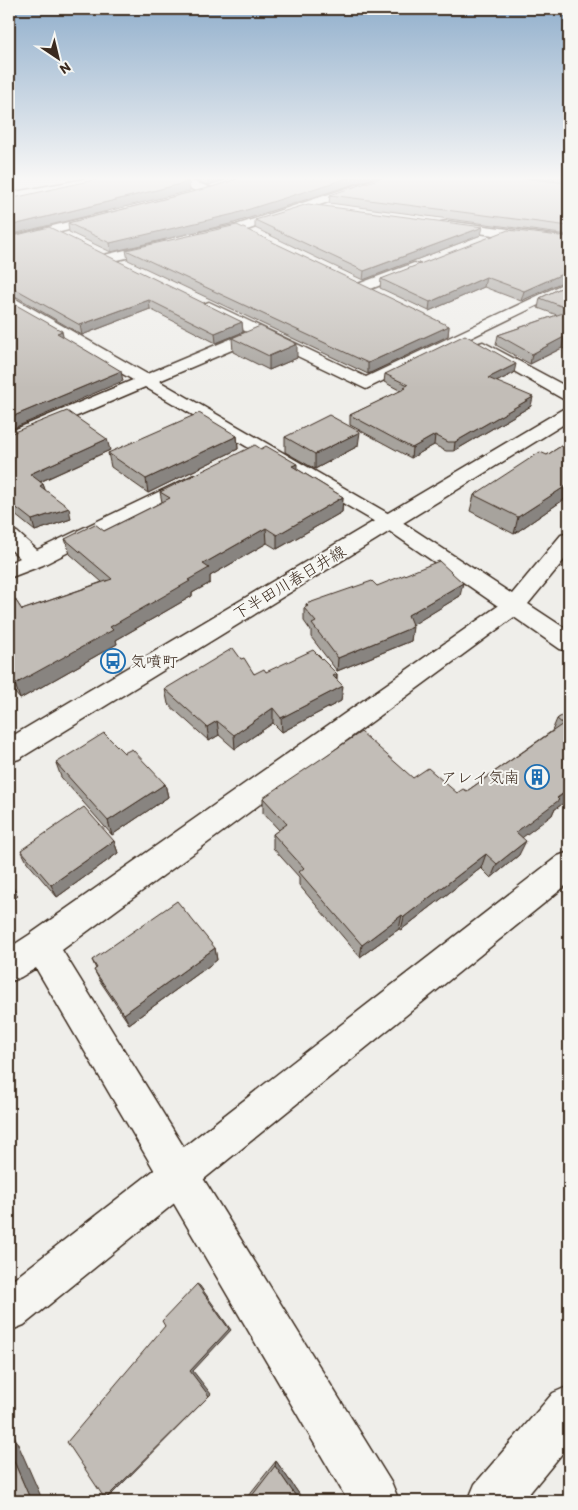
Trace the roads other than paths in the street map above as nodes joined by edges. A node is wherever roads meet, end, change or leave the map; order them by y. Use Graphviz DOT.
graph roads {
  1 [pos="155,247"];
  2 [pos="93,250"];
  3 [pos="109,258"];
  4 [pos="425,263"];
  5 [pos="127,266"];
  6 [pos="346,278"];
  7 [pos="569,285"];
  8 [pos="363,287"];
  9 [pos="380,295"];
  10 [pos="198,302"];
  11 [pos="10,303"];
  12 [pos="447,328"];
  13 [pos="260,332"];
  14 [pos="464,336"];
  15 [pos="147,380"];
  16 [pos="569,395"];
  17 [pos="569,413"];
  18 [pos="9,439"];
  19 [pos="208,474"];
  20 [pos="389,522"];
  21 [pos="9,537"];
  22 [pos="569,540"];
  23 [pos="35,560"];
  24 [pos="9,571"];
  25 [pos="514,606"];
  26 [pos="569,643"];
  27 [pos="9,751"];
  28 [pos="569,865"];
  29 [pos="25,956"];
  30 [pos="178,1174"];
  31 [pos="9,1310"];
  32 [pos="569,1409"];
  33 [pos="375,1501"];
  34 [pos="492,1501"];
  1 -- 3 [label="street"];
  2 -- 3 [label="street"];
  3 -- 5 [label="street"];
  4 -- 8 [label="street"];
  6 -- 8 [label="street"];
  7 -- 14 [label="street"];
  8 -- 9 [label="street"];
  10 -- 13 [label="street"];
  11 -- 15 [label="street"];
  12 -- 14 [label="street"];
  13 -- 14 [label="street"];
  13 -- 15 [label="street"];
  14 -- 16 [label="street"];
  15 -- 18 [label="street"];
  15 -- 20 [label="street"];
  17 -- 20 [label="street, 下半田川春日井線"];
  19 -- 23 [label="street"];
  20 -- 25 [label="street"];
  20 -- 27 [label="street, 下半田川春日井線"];
  21 -- 23 [label="street"];
  22 -- 25 [label="street"];
  23 -- 24 [label="street"];
  25 -- 26 [label="street"];
  25 -- 29 [label="street"];
  28 -- 30 [label="street"];
  29 -- 30 [label="street"];
  30 -- 31 [label="street"];
  30 -- 33 [label="street"];
  32 -- 34 [label="street"];
}
